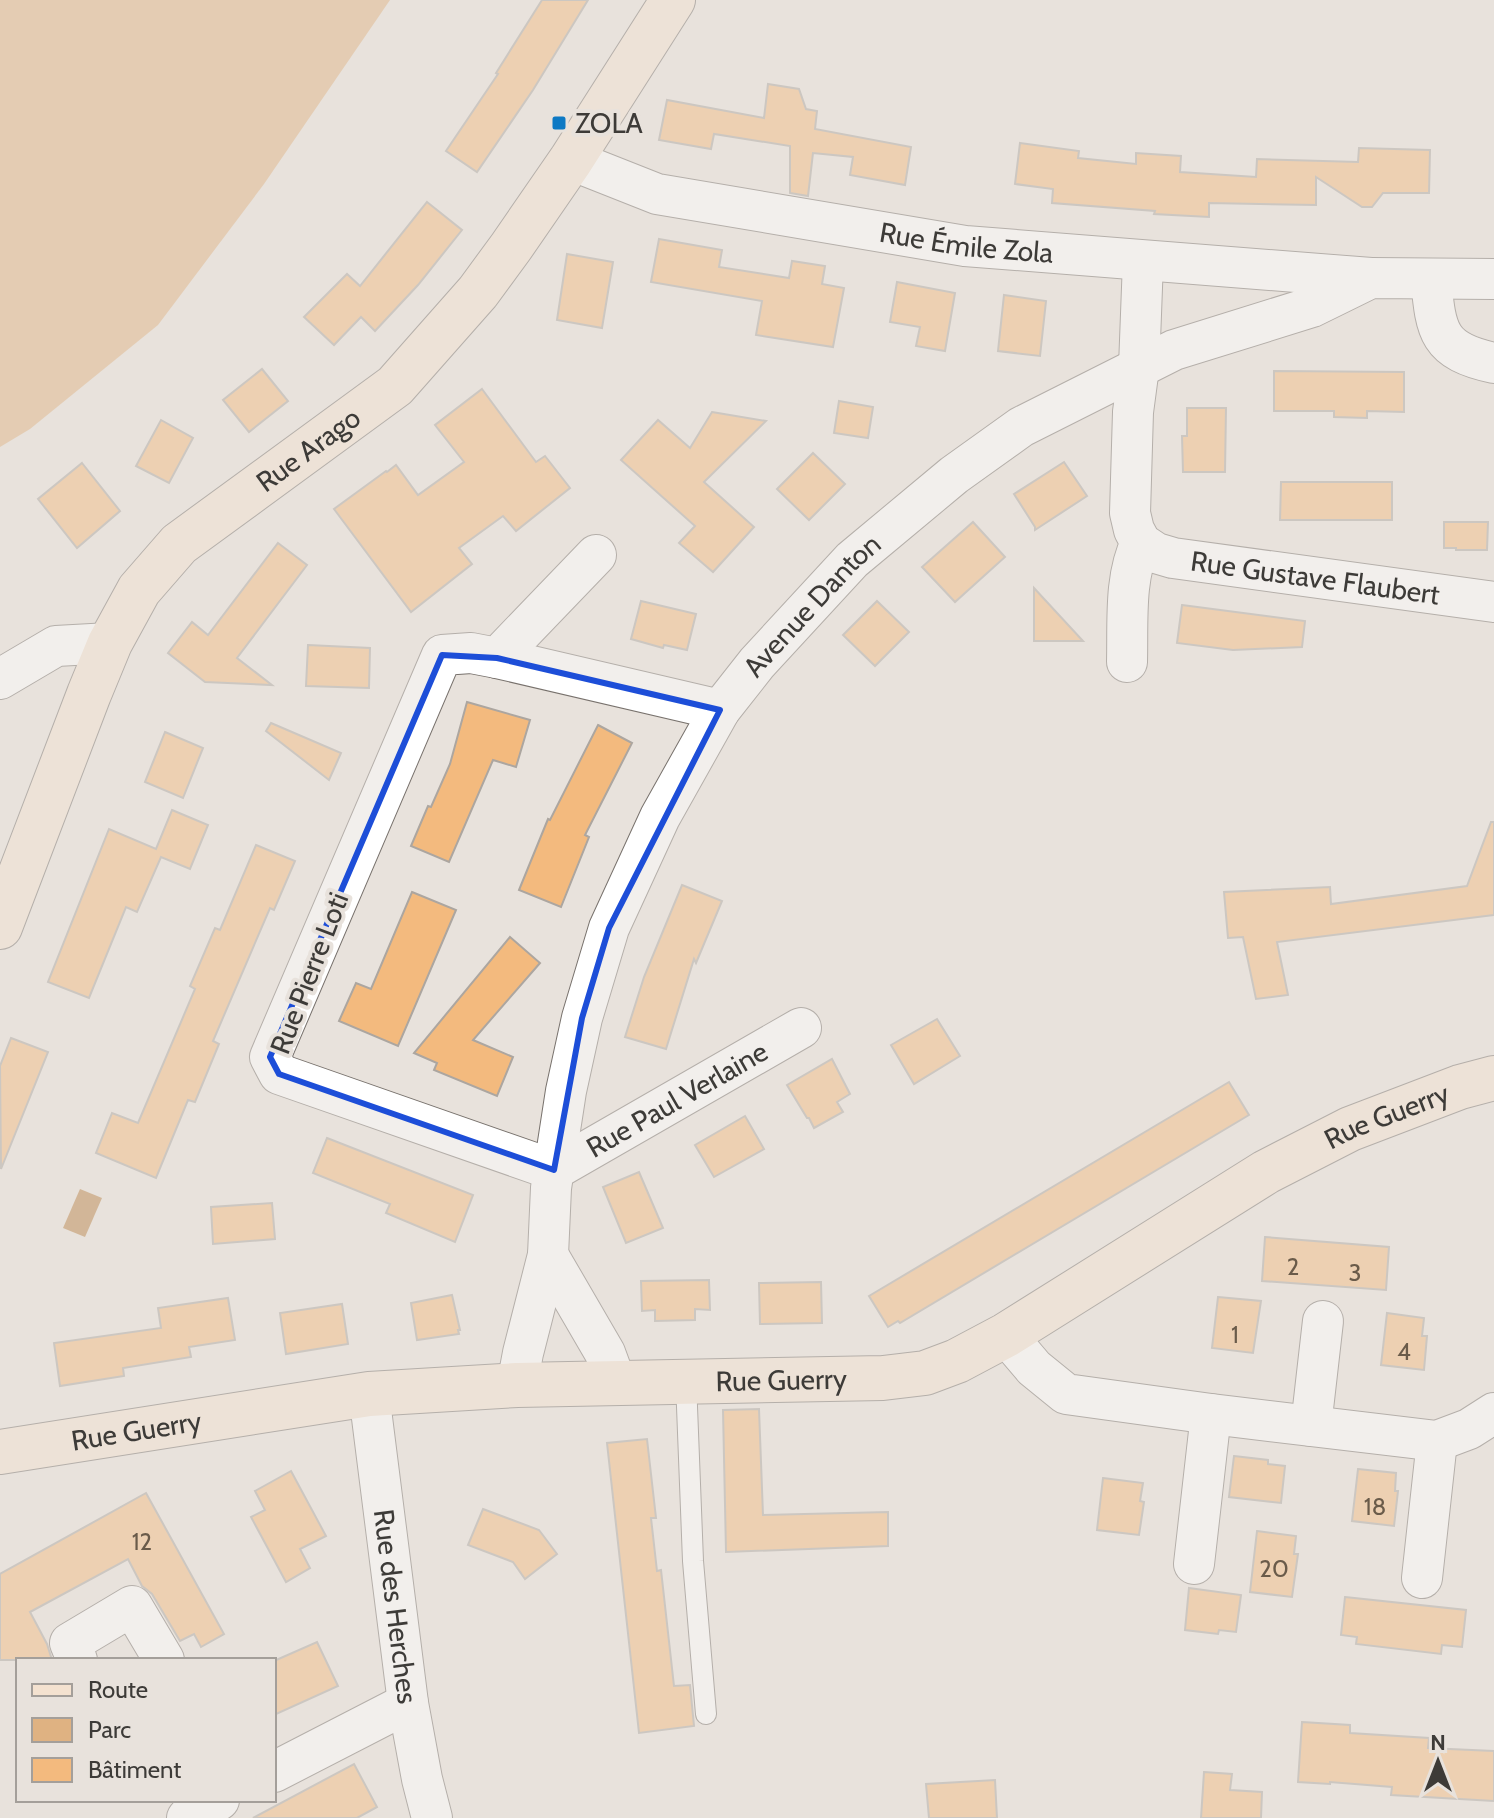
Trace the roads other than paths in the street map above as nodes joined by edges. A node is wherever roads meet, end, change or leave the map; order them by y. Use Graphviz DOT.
graph roads {
  1 [pos="673,0"];
  2 [pos="571,160"];
  3 [pos="1143,261"];
  4 [pos="1371,278"];
  5 [pos="1494,279"];
  6 [pos="1431,280"];
  7 [pos="1494,363"];
  8 [pos="1139,367"];
  9 [pos="1141,543"];
  10 [pos="596,555"];
  11 [pos="1494,602"];
  12 [pos="110,643"];
  13 [pos="497,658"];
  14 [pos="1127,662"];
  15 [pos="0,679"];
  16 [pos="720,710"];
  17 [pos="0,927"];
  18 [pos="801,1028"];
  19 [pos="1494,1078"];
  20 [pos="554,1170"];
  21 [pos="548,1255"];
  22 [pos="1323,1321"];
  23 [pos="1006,1335"];
  24 [pos="686,1381"];
  25 [pos="616,1383"];
  26 [pos="517,1385"];
  27 [pos="369,1394"];
  28 [pos="1494,1413"];
  29 [pos="1211,1414"];
  30 [pos="1311,1426"];
  31 [pos="1437,1441"];
  32 [pos="0,1452"];
  33 [pos="1194,1564"];
  34 [pos="1422,1578"];
  35 [pos="76,1658"];
  36 [pos="163,1658"];
  37 [pos="408,1703"];
  38 [pos="706,1714"];
  39 [pos="276,1771"];
  40 [pos="432,1818"];
  1 -- 2 [label="street, Rue Arago"];
  2 -- 3 [label="street, Rue Émile Zola"];
  2 -- 12 [label="street, Rue Arago"];
  3 -- 4 [label="street, Rue Émile Zola"];
  3 -- 8 [label="street"];
  4 -- 6 [label="street, Avenue Danton"];
  4 -- 8 [label="street, Avenue Danton"];
  5 -- 6 [label="street, Avenue Danton"];
  6 -- 7 [label="street"];
  8 -- 9 [label="street"];
  8 -- 16 [label="street, Avenue Danton"];
  9 -- 11 [label="street, Rue Gustave Flaubert"];
  9 -- 14 [label="street"];
  10 -- 13 [label="street"];
  12 -- 15 [label="street"];
  12 -- 17 [label="street, Rue Arago"];
  13 -- 16 [label="street, Rue Pierre Loti"];
  13 -- 20 [label="street, Rue Pierre Loti"];
  16 -- 20 [label="street, Avenue Danton"];
  18 -- 20 [label="street, Rue Paul Verlaine"];
  19 -- 23 [label="street, Rue Guerry"];
  20 -- 21 [label="street, Avenue Danton"];
  21 -- 25 [label="street"];
  21 -- 26 [label="street, Avenue Danton"];
  22 -- 30 [label="street"];
  23 -- 24 [label="street, Rue Guerry"];
  23 -- 29 [label="street"];
  24 -- 25 [label="street, Rue Guerry"];
  24 -- 38 [label="lane"];
  25 -- 26 [label="street, Rue Guerry"];
  26 -- 27 [label="street, Rue Guerry"];
  27 -- 32 [label="street, Rue Guerry"];
  27 -- 37 [label="street, Rue des Herches"];
  28 -- 31 [label="street"];
  29 -- 30 [label="street"];
  29 -- 33 [label="street"];
  30 -- 31 [label="street"];
  31 -- 34 [label="street"];
  35 -- 36 [label="street"];
  37 -- 39 [label="street"];
  37 -- 40 [label="street, Rue des Herches"];
}
